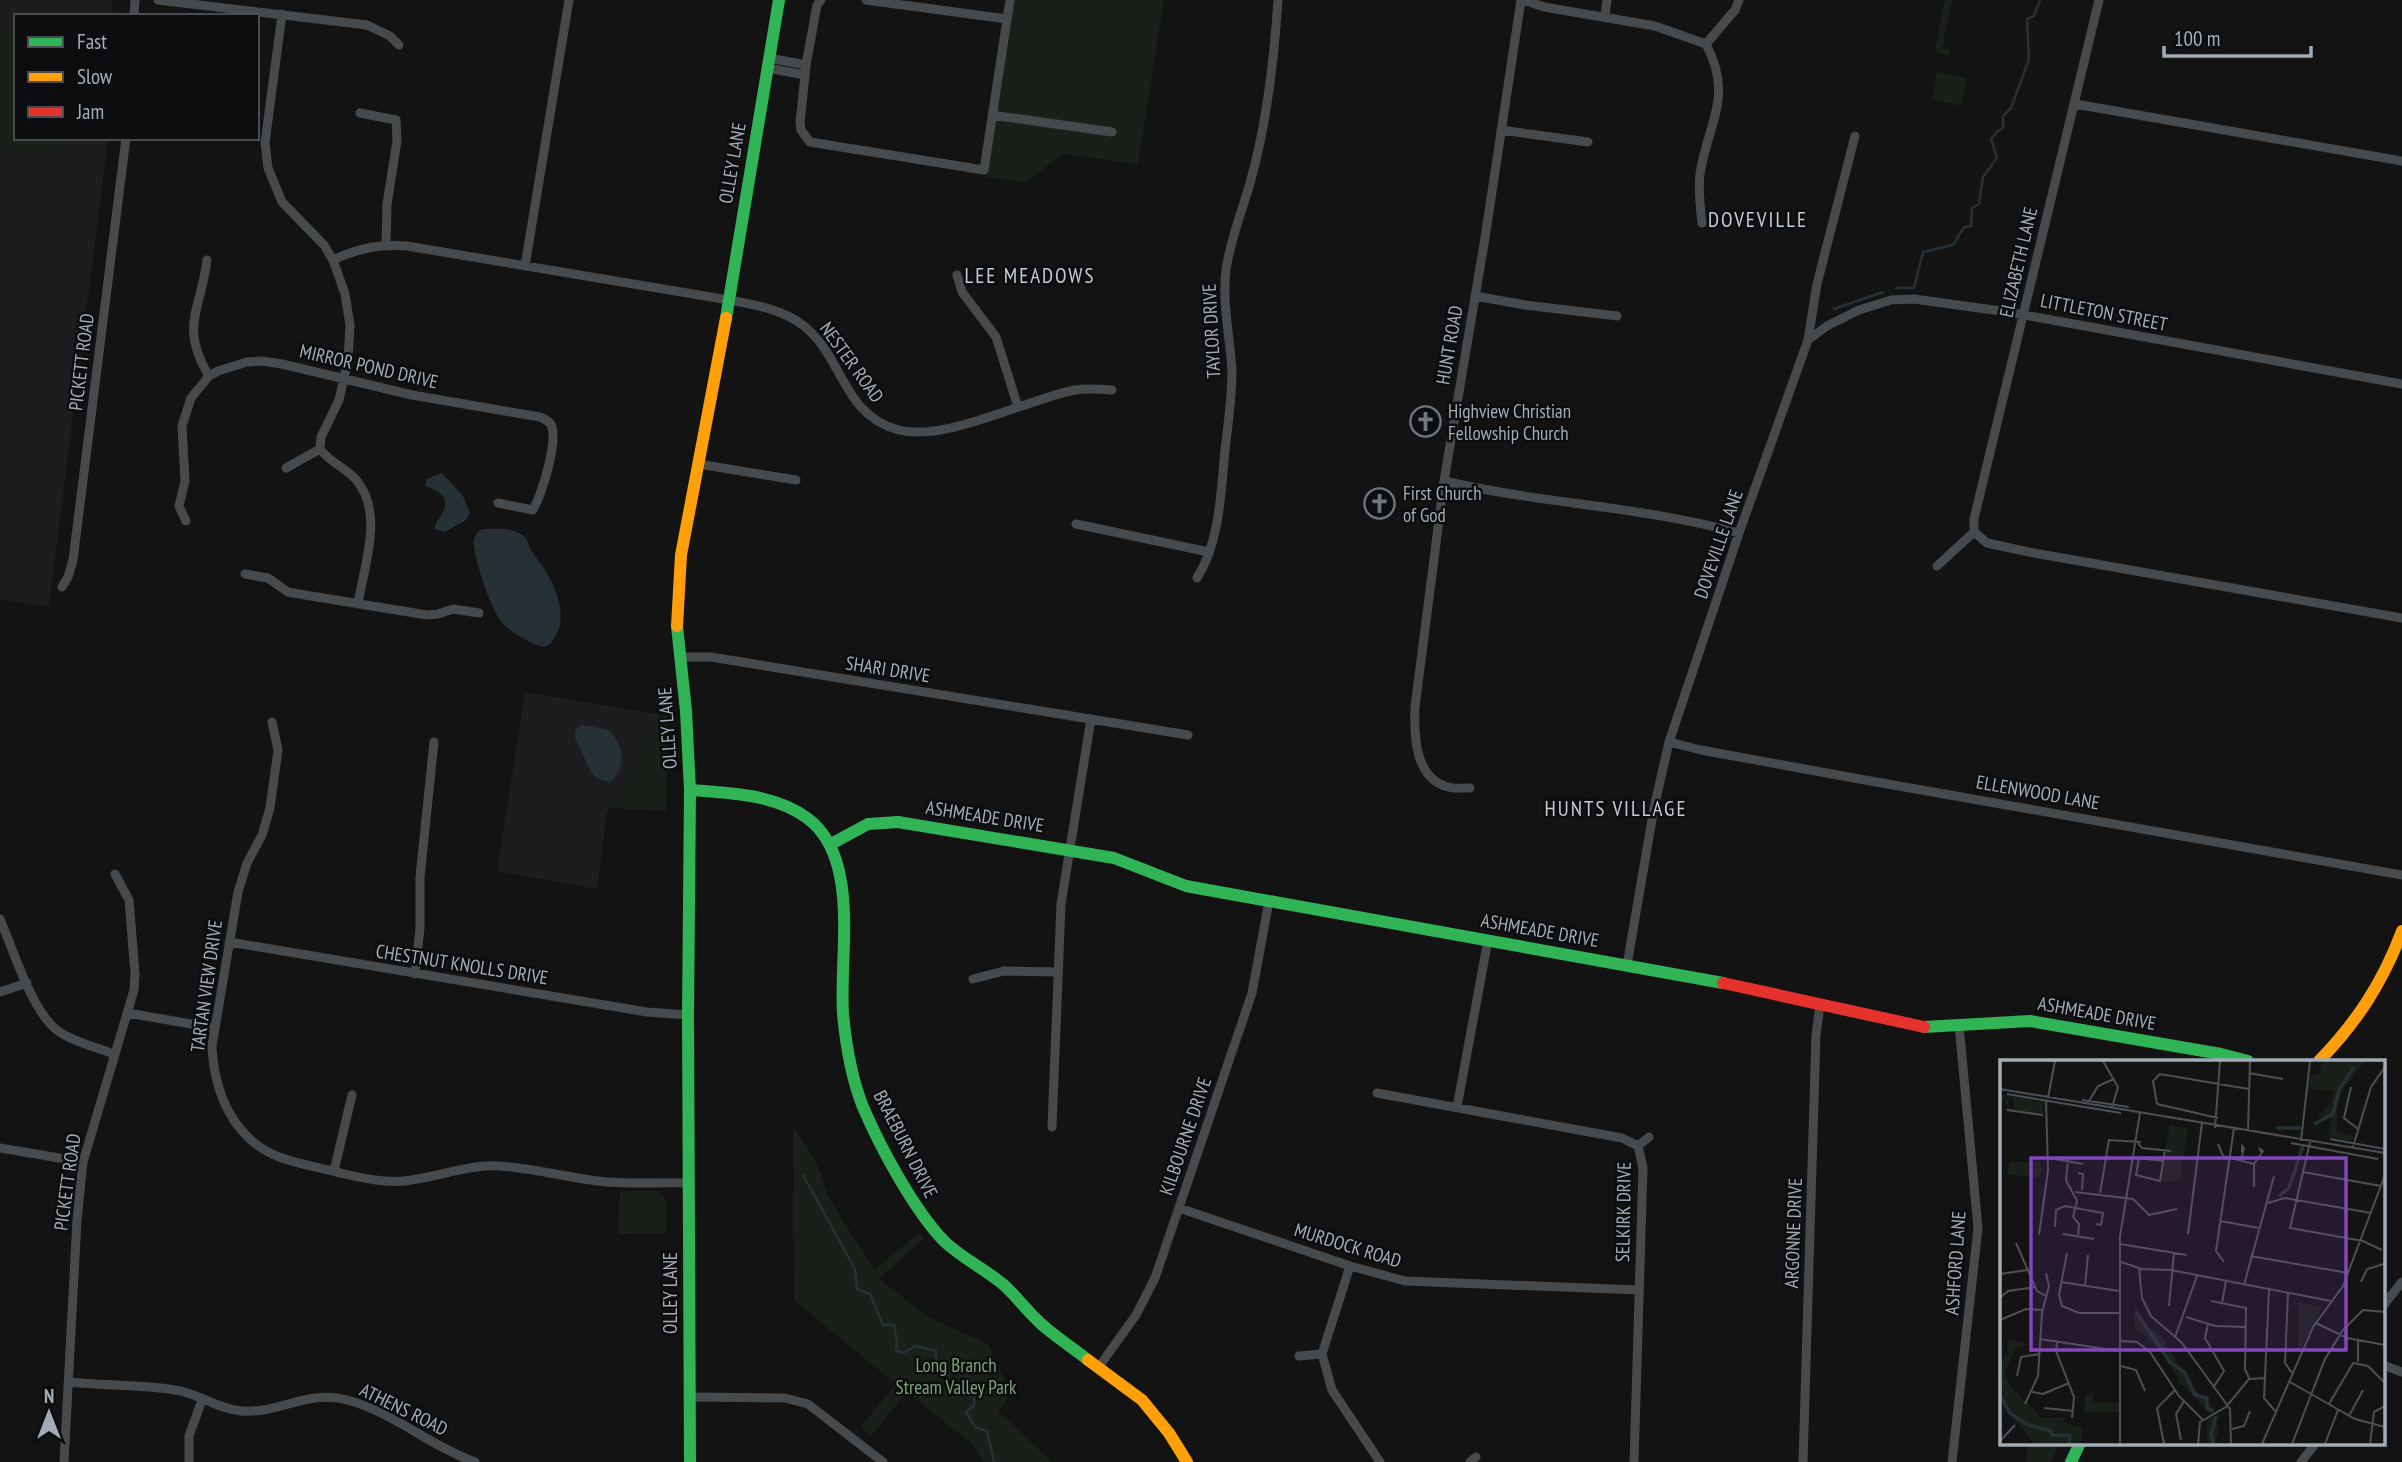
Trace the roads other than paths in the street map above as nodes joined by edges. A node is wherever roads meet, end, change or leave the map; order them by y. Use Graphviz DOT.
graph roads {
  1 [pos="158,0"];
  2 [pos="569,0"];
  3 [pos="779,0"];
  4 [pos="821,0"];
  5 [pos="866,0"];
  6 [pos="1010,0"];
  7 [pos="1278,0"];
  8 [pos="1522,0"];
  9 [pos="1607,0"];
  10 [pos="1739,0"];
  11 [pos="2099,0"];
  12 [pos="282,14"];
  13 [pos="1605,16"];
  14 [pos="1007,19"];
  15 [pos="1706,44"];
  16 [pos="399,45"];
  17 [pos="768,63"];
  18 [pos="805,70"];
  19 [pos="2075,104"];
  20 [pos="360,113"];
  21 [pos="992,115"];
  22 [pos="262,127"];
  23 [pos="1501,130"];
  24 [pos="1112,132"];
  25 [pos="1855,136"];
  26 [pos="126,140"];
  27 [pos="1588,142"];
  28 [pos="2402,162"];
  29 [pos="1702,223"];
  30 [pos="386,244"];
  31 [pos="207,260"];
  32 [pos="334,260"];
  33 [pos="525,266"];
  34 [pos="957,275"];
  35 [pos="1475,296"];
  36 [pos="729,300"];
  37 [pos="2024,315"];
  38 [pos="1617,316"];
  39 [pos="1808,340"];
  40 [pos="209,376"];
  41 [pos="344,379"];
  42 [pos="2402,384"];
  43 [pos="1112,390"];
  44 [pos="1018,407"];
  45 [pos="320,449"];
  46 [pos="698,464"];
  47 [pos="286,468"];
  48 [pos="796,480"];
  49 [pos="1444,481"];
  50 [pos="498,503"];
  51 [pos="186,521"];
  52 [pos="1076,524"];
  53 [pos="1975,532"];
  54 [pos="1739,534"];
  55 [pos="1209,552"];
  56 [pos="1937,566"];
  57 [pos="245,574"];
  58 [pos="1197,578"];
  59 [pos="62,587"];
  60 [pos="358,604"];
  61 [pos="479,613"];
  62 [pos="2402,618"];
  63 [pos="680,657"];
  64 [pos="1091,719"];
  65 [pos="272,722"];
  66 [pos="1188,735"];
  67 [pos="434,742"];
  68 [pos="1669,742"];
  69 [pos="1470,788"];
  70 [pos="690,790"];
  71 [pos="831,844"];
  72 [pos="1069,850"];
  73 [pos="116,874"];
  74 [pos="2402,874"];
  75 [pos="1269,901"];
  76 [pos="0,919"];
  77 [pos="2402,931"];
  78 [pos="1488,940"];
  79 [pos="229,942"];
  80 [pos="1626,965"];
  81 [pos="1058,972"];
  82 [pos="415,974"];
  83 [pos="973,979"];
  84 [pos="27,983"];
  85 [pos="0,992"];
  86 [pos="1820,1005"];
  87 [pos="128,1013"];
  88 [pos="688,1014"];
  89 [pos="1959,1026"];
  90 [pos="214,1028"];
  91 [pos="114,1054"];
  92 [pos="2243,1060"];
  93 [pos="2320,1060"];
  94 [pos="1377,1093"];
  95 [pos="352,1096"];
  96 [pos="1457,1107"];
  97 [pos="1052,1127"];
  98 [pos="1649,1137"];
  99 [pos="1638,1146"];
  100 [pos="0,1148"];
  101 [pos="83,1162"];
  102 [pos="334,1171"];
  103 [pos="689,1183"];
  104 [pos="1179,1208"];
  105 [pos="1350,1266"];
  106 [pos="2402,1282"];
  107 [pos="1639,1290"];
  108 [pos="2384,1305"];
  109 [pos="1322,1354"];
  110 [pos="1299,1356"];
  111 [pos="2384,1365"];
  112 [pos="1098,1367"];
  113 [pos="2402,1372"];
  114 [pos="69,1382"];
  115 [pos="690,1397"];
  116 [pos="202,1400"];
  117 [pos="2080,1444"];
  118 [pos="2315,1444"];
  119 [pos="64,1462"];
  120 [pos="189,1462"];
  121 [pos="475,1462"];
  122 [pos="690,1462"];
  123 [pos="883,1462"];
  124 [pos="1187,1462"];
  125 [pos="1380,1462"];
  126 [pos="1634,1462"];
  127 [pos="1803,1462"];
  128 [pos="1952,1462"];
  129 [pos="2071,1462"];
  130 [pos="2301,1462"];
  1 -- 12 [label="street"];
  2 -- 33 [label="street"];
  3 -- 17 [label="street, OLLEY LANE"];
  4 -- 18 [label="street"];
  5 -- 14 [label="street"];
  6 -- 14 [label="street"];
  7 -- 55 [label="street, TAYLOR DRIVE"];
  8 -- 13 [label="street"];
  8 -- 23 [label="street, HUNT ROAD"];
  9 -- 13 [label="street"];
  10 -- 15 [label="street"];
  11 -- 19 [label="street, ELIZABETH LANE"];
  12 -- 16 [label="street"];
  12 -- 22 [label="street"];
  13 -- 15 [label="street"];
  14 -- 21 [label="street"];
  15 -- 29 [label="street"];
  17 -- 18 [label="street"];
  17 -- 36 [label="street, OLLEY LANE"];
  18 -- 21 [label="street"];
  19 -- 28 [label="street"];
  19 -- 37 [label="street, ELIZABETH LANE"];
  20 -- 30 [label="street"];
  21 -- 24 [label="street"];
  22 -- 32 [label="street"];
  23 -- 27 [label="street"];
  23 -- 35 [label="street, HUNT ROAD"];
  25 -- 39 [label="street, DOVEVILLE LANE"];
  26 -- 59 [label="street, PICKETT ROAD"];
  30 -- 32 [label="street"];
  30 -- 33 [label="street, NESTER ROAD"];
  31 -- 40 [label="street"];
  32 -- 41 [label="street"];
  33 -- 36 [label="street, NESTER ROAD"];
  34 -- 44 [label="street"];
  35 -- 38 [label="street"];
  35 -- 49 [label="street, HUNT ROAD"];
  36 -- 44 [label="street, NESTER ROAD"];
  36 -- 46 [label="street, OLLEY LANE"];
  37 -- 39 [label="street, LITTLETON STREET"];
  37 -- 42 [label="street, LITTLETON STREET"];
  37 -- 53 [label="street, ELIZABETH LANE"];
  39 -- 54 [label="street, DOVEVILLE LANE"];
  40 -- 41 [label="street, MIRROR POND DRIVE"];
  40 -- 51 [label="street"];
  41 -- 45 [label="street"];
  41 -- 50 [label="street, MIRROR POND DRIVE"];
  43 -- 44 [label="street, NESTER ROAD"];
  45 -- 47 [label="street"];
  45 -- 60 [label="street"];
  46 -- 48 [label="street"];
  46 -- 63 [label="street, OLLEY LANE"];
  49 -- 54 [label="street"];
  49 -- 69 [label="street, HUNT ROAD"];
  52 -- 55 [label="street"];
  53 -- 56 [label="street"];
  53 -- 62 [label="street"];
  54 -- 68 [label="street, DOVEVILLE LANE"];
  55 -- 58 [label="street, TAYLOR DRIVE"];
  57 -- 60 [label="street"];
  60 -- 61 [label="street"];
  63 -- 64 [label="street, SHARI DRIVE"];
  63 -- 70 [label="street, OLLEY LANE"];
  64 -- 66 [label="street, SHARI DRIVE"];
  64 -- 72 [label="street"];
  65 -- 79 [label="street, TARTAN VIEW DRIVE"];
  67 -- 82 [label="street"];
  68 -- 74 [label="street, ELLENWOOD LANE"];
  68 -- 80 [label="street, DOVEVILLE LANE"];
  70 -- 71 [label="street, BRAEBURN DRIVE"];
  70 -- 88 [label="street, OLLEY LANE"];
  71 -- 72 [label="street, ASHMEADE DRIVE"];
  71 -- 112 [label="street, BRAEBURN DRIVE"];
  72 -- 75 [label="street, ASHMEADE DRIVE"];
  72 -- 81 [label="street"];
  73 -- 87 [label="street, PICKETT ROAD"];
  75 -- 78 [label="street, ASHMEADE DRIVE"];
  75 -- 104 [label="street, KILBOURNE DRIVE"];
  76 -- 84 [label="street"];
  77 -- 93 [label="street"];
  78 -- 80 [label="street, ASHMEADE DRIVE"];
  78 -- 96 [label="street"];
  79 -- 82 [label="street, CHESTNUT KNOLLS DRIVE"];
  79 -- 90 [label="street, TARTAN VIEW DRIVE"];
  80 -- 86 [label="street, ASHMEADE DRIVE"];
  81 -- 83 [label="street"];
  81 -- 97 [label="street"];
  82 -- 88 [label="street, CHESTNUT KNOLLS DRIVE"];
  84 -- 85 [label="street"];
  84 -- 91 [label="street"];
  86 -- 89 [label="street, ASHMEADE DRIVE"];
  86 -- 127 [label="street, ARGONNE DRIVE"];
  87 -- 90 [label="street"];
  87 -- 91 [label="street, PICKETT ROAD"];
  88 -- 103 [label="street, OLLEY LANE"];
  89 -- 92 [label="street, ASHMEADE DRIVE"];
  89 -- 128 [label="street, ASHFORD LANE"];
  90 -- 102 [label="street, TARTAN VIEW DRIVE"];
  91 -- 101 [label="street, PICKETT ROAD"];
  94 -- 96 [label="street, SELKIRK DRIVE"];
  95 -- 102 [label="street"];
  96 -- 99 [label="street, SELKIRK DRIVE"];
  98 -- 99 [label="street"];
  99 -- 107 [label="street, SELKIRK DRIVE"];
  100 -- 101 [label="street"];
  101 -- 114 [label="street, PICKETT ROAD"];
  102 -- 103 [label="street, TARTAN VIEW DRIVE"];
  103 -- 115 [label="street, OLLEY LANE"];
  104 -- 105 [label="street, MURDOCK ROAD"];
  104 -- 112 [label="street, KILBOURNE DRIVE"];
  105 -- 107 [label="street, MURDOCK ROAD"];
  105 -- 109 [label="street"];
  106 -- 108 [label="street"];
  107 -- 126 [label="street, SELKIRK DRIVE"];
  109 -- 110 [label="street"];
  109 -- 125 [label="street"];
  111 -- 113 [label="street"];
  112 -- 124 [label="street, BRAEBURN DRIVE"];
  114 -- 116 [label="street, ATHENS ROAD"];
  114 -- 119 [label="street, PICKETT ROAD"];
  115 -- 122 [label="street, OLLEY LANE"];
  115 -- 123 [label="street"];
  116 -- 120 [label="street"];
  116 -- 121 [label="street, ATHENS ROAD"];
  117 -- 129 [label="street"];
  118 -- 130 [label="street"];
}
